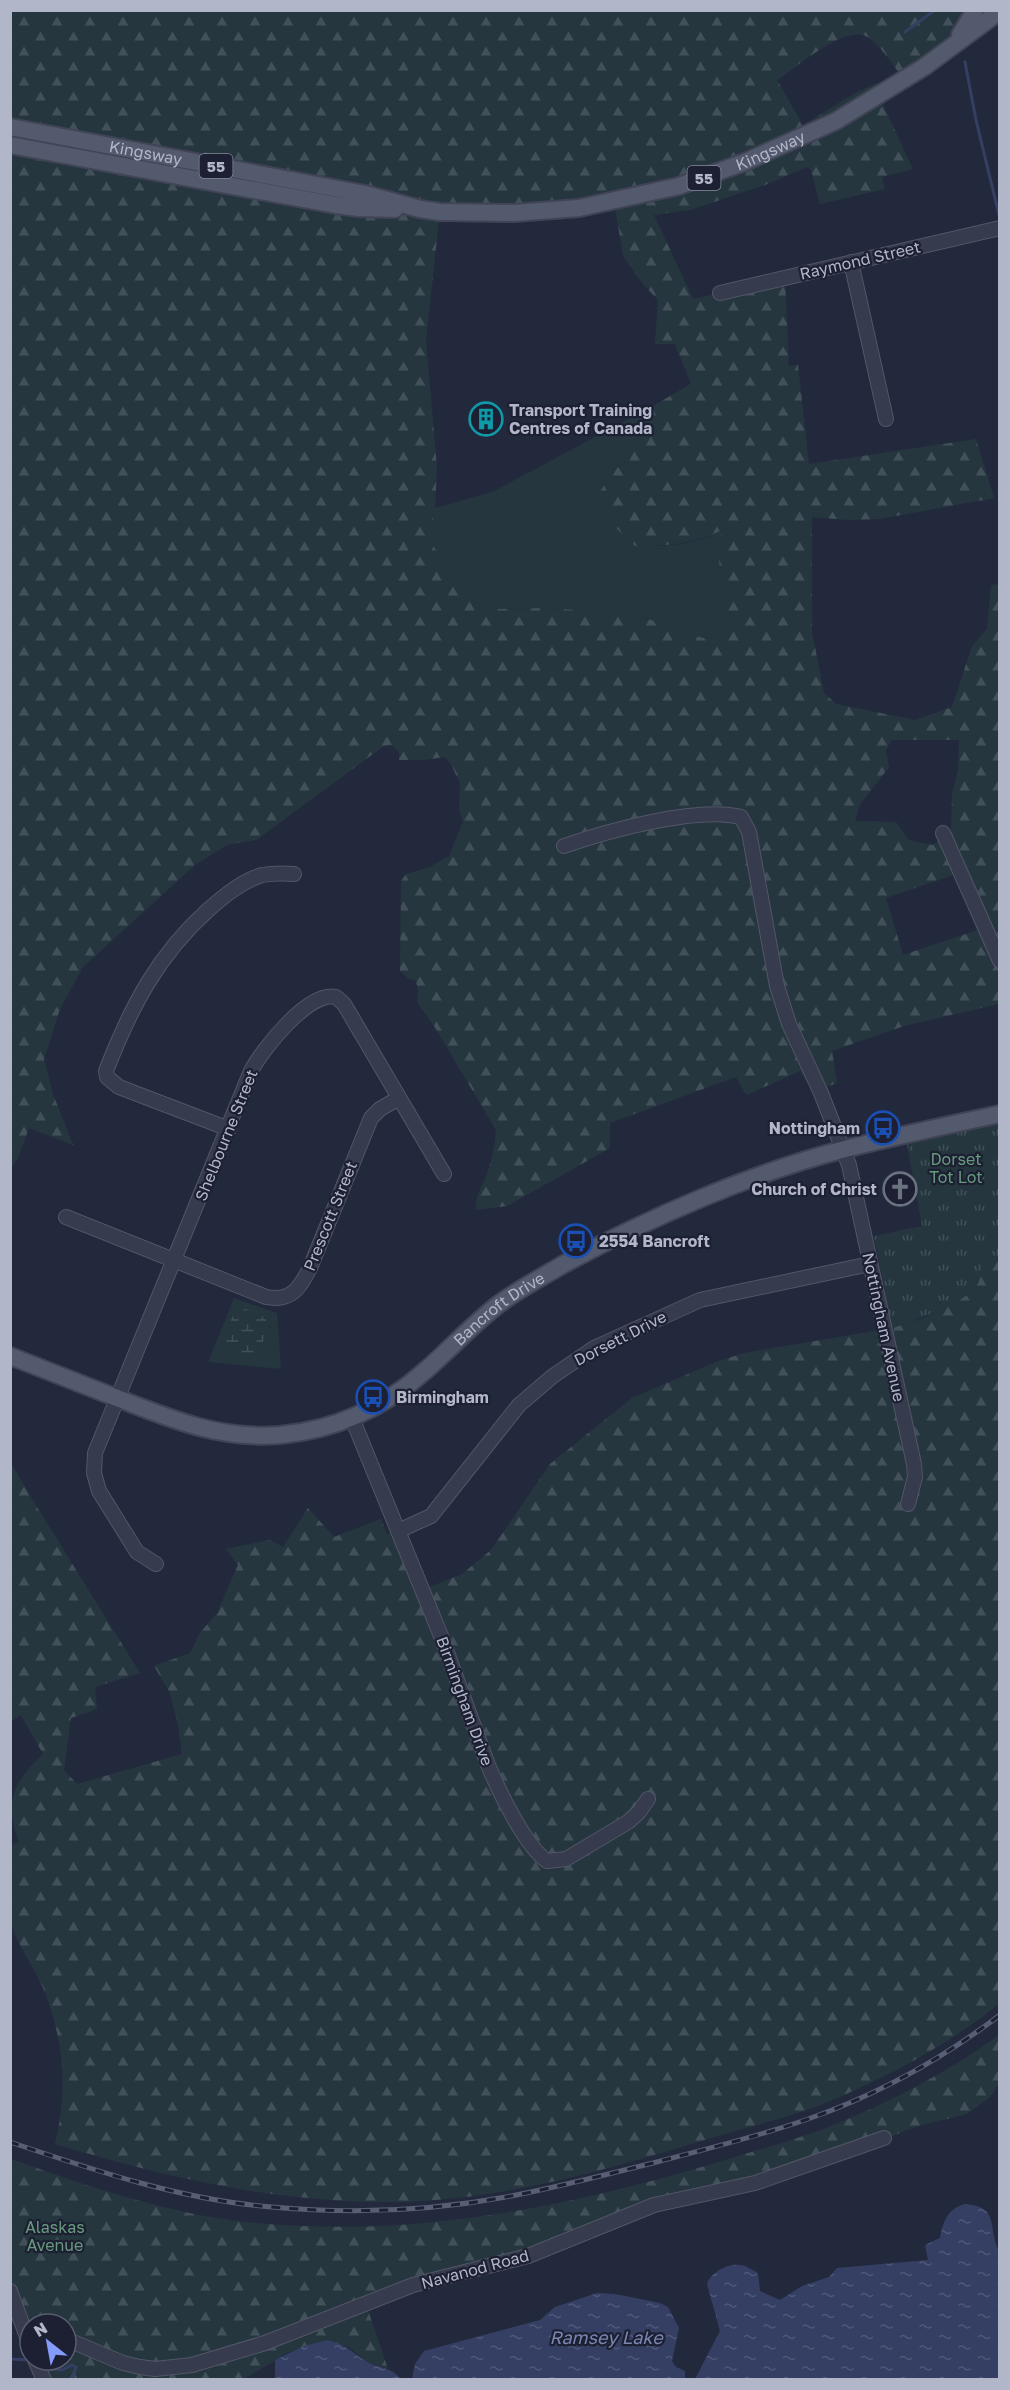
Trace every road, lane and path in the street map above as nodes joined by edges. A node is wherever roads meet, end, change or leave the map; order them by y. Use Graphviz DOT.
graph roads {
  1 [pos="975,10"];
  2 [pos="999,11"];
  3 [pos="955,42"];
  4 [pos="10,127"];
  5 [pos="10,145"];
  6 [pos="420,209"];
  7 [pos="999,228"];
  8 [pos="851,262"];
  9 [pos="720,293"];
  10 [pos="886,419"];
  11 [pos="943,833"];
  12 [pos="564,846"];
  13 [pos="294,874"];
  14 [pos="999,961"];
  15 [pos="399,1098"];
  16 [pos="999,1114"];
  17 [pos="229,1129"];
  18 [pos="843,1149"];
  19 [pos="444,1174"];
  20 [pos="66,1217"];
  21 [pos="175,1260"];
  22 [pos="870,1264"];
  23 [pos="10,1356"];
  24 [pos="118,1398"];
  25 [pos="352,1418"];
  26 [pos="908,1504"];
  27 [pos="398,1530"];
  28 [pos="156,1564"];
  29 [pos="648,1799"];
  30 [pos="884,2138"];
  31 [pos="10,2291"];
  32 [pos="18,2312"];
  33 [pos="78,2344"];
  1 -- 3 [label="main road, Kingsway / 55"];
  2 -- 3 [label="main road, Kingsway / 55"];
  3 -- 6 [label="main road, Kingsway / 55"];
  4 -- 6 [label="main road, Kingsway / 55"];
  5 -- 6 [label="main road, Kingsway / 55"];
  7 -- 8 [label="street, Raymond Street"];
  8 -- 9 [label="street, Raymond Street"];
  8 -- 10 [label="street"];
  11 -- 14 [label="street"];
  12 -- 18 [label="street, Nottingham Avenue"];
  13 -- 17 [label="street"];
  15 -- 17 [label="street, Shelbourne Street"];
  15 -- 19 [label="street, Shelbourne Street"];
  15 -- 21 [label="street, Prescott Street"];
  16 -- 18 [label="main road, Bancroft Drive"];
  17 -- 21 [label="street, Shelbourne Street"];
  18 -- 22 [label="street, Nottingham Avenue"];
  18 -- 25 [label="main road, Bancroft Drive"];
  20 -- 21 [label="street, Prescott Street"];
  21 -- 24 [label="street, Shelbourne Street"];
  22 -- 26 [label="street, Nottingham Avenue"];
  22 -- 27 [label="street, Dorsett Drive"];
  23 -- 24 [label="main road, Bancroft Drive"];
  24 -- 25 [label="main road, Bancroft Drive"];
  24 -- 28 [label="street, Shelbourne Street"];
  25 -- 27 [label="street, Birmingham Drive"];
  27 -- 29 [label="street, Birmingham Drive"];
  30 -- 33 [label="street, Navanod Road"];
  31 -- 32 [label="street"];
}
